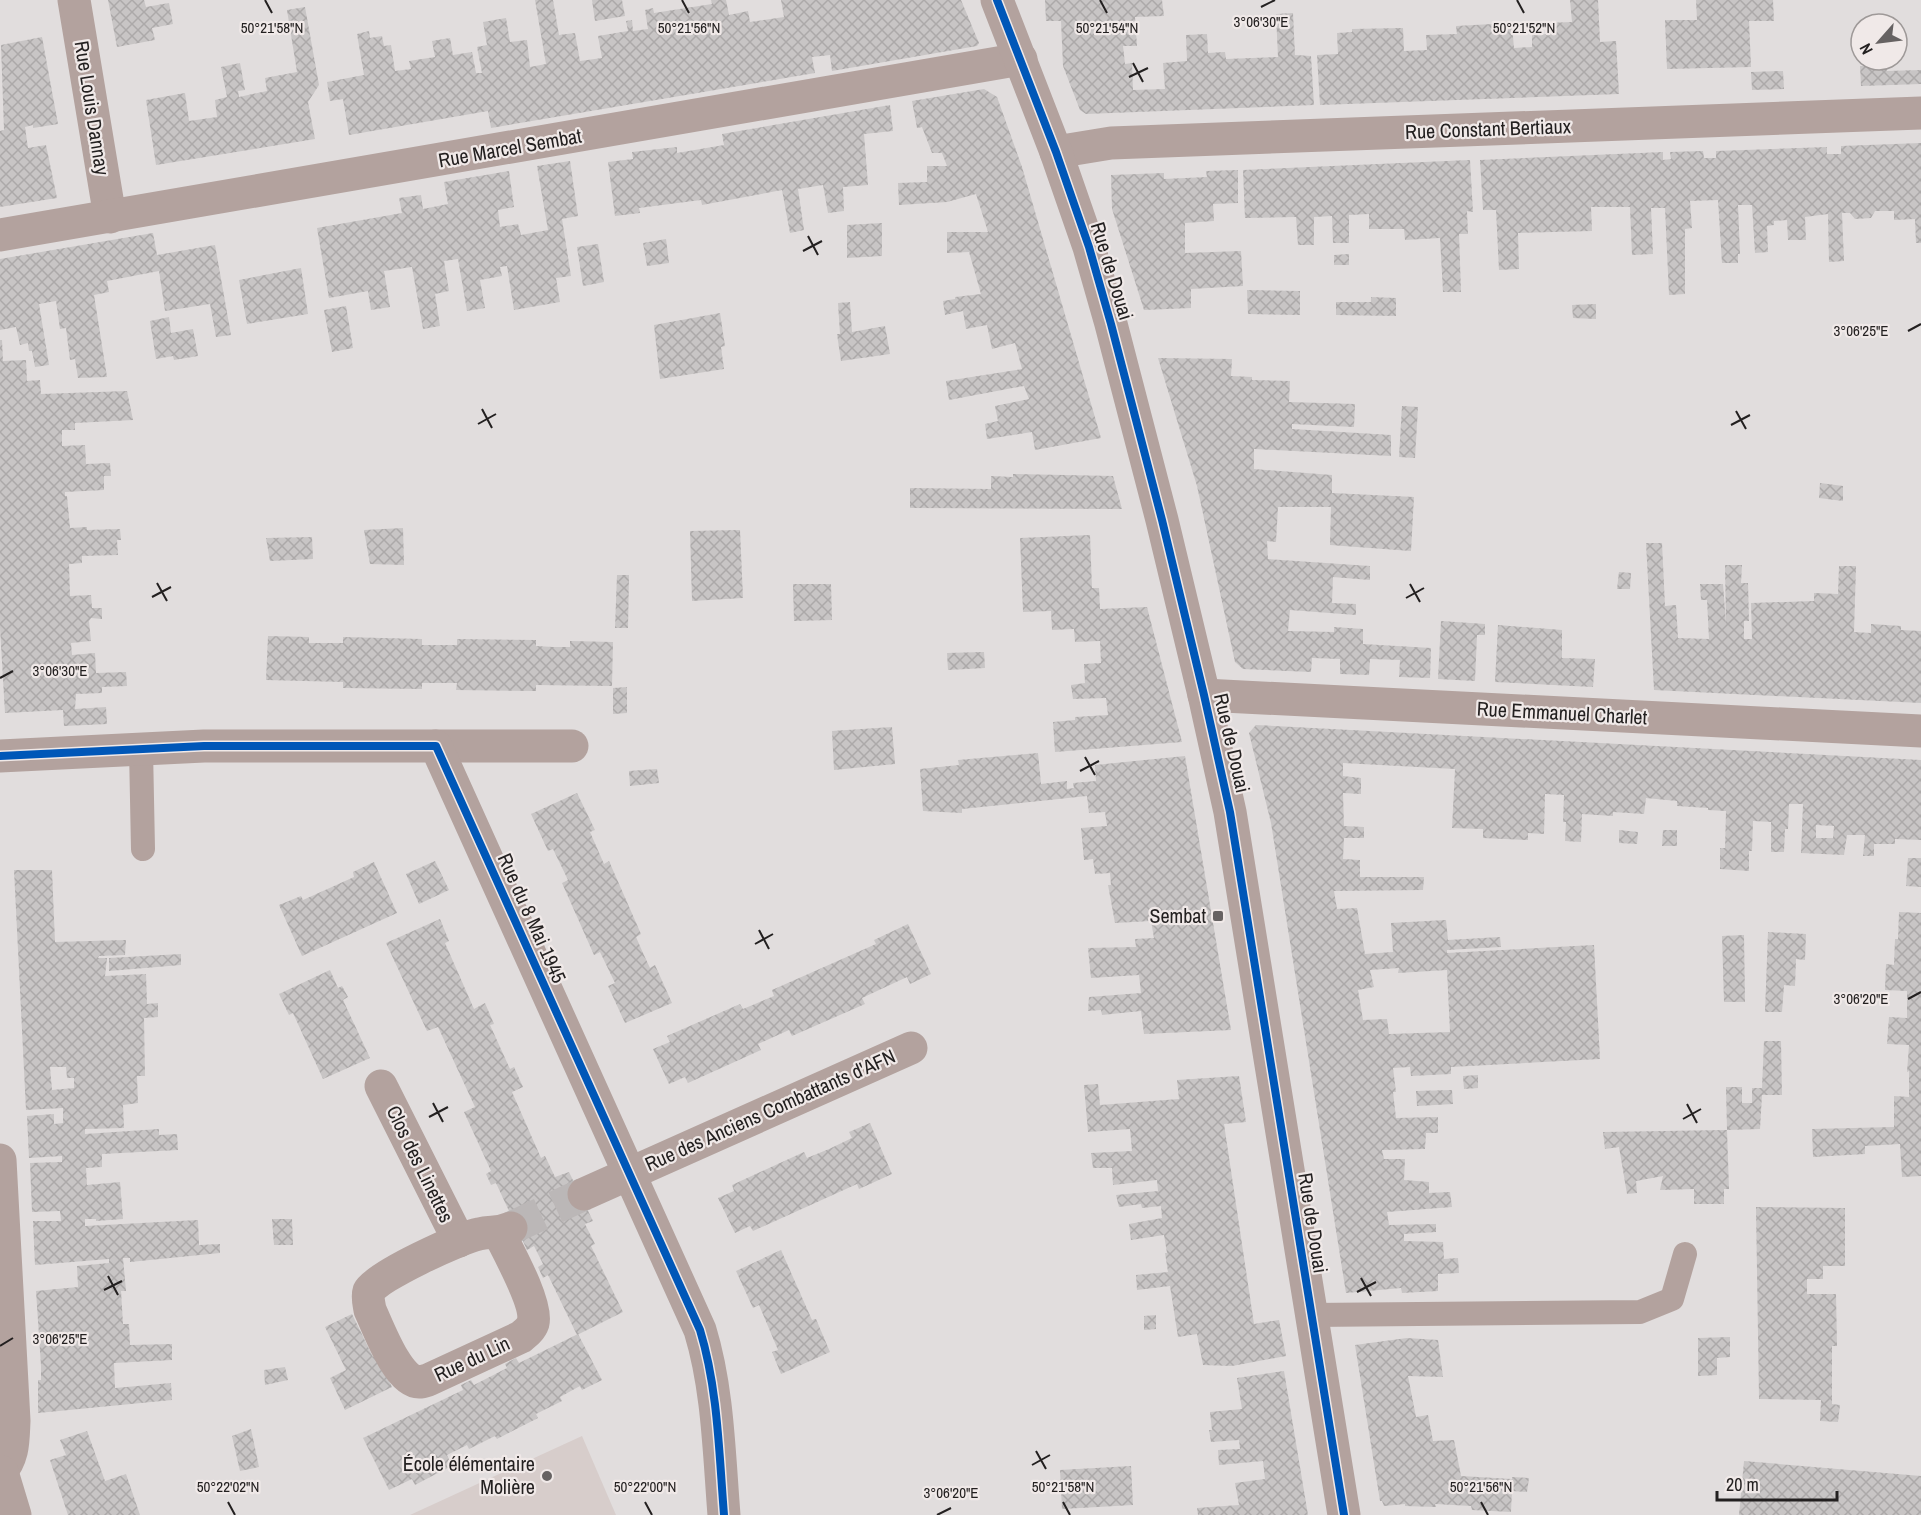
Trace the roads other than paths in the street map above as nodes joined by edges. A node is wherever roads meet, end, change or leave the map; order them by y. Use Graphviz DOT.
graph roads {
  1 [pos="74,0"];
  2 [pos="997,0"];
  3 [pos="1021,59"];
  4 [pos="1921,113"];
  5 [pos="1056,152"];
  6 [pos="110,217"];
  7 [pos="0,235"];
  8 [pos="1204,695"];
  9 [pos="1921,731"];
  10 [pos="436,746"];
  11 [pos="572,746"];
  12 [pos="141,749"];
  13 [pos="0,756"];
  14 [pos="143,849"];
  15 [pos="911,1048"];
  16 [pos="381,1086"];
  17 [pos="0,1160"];
  18 [pos="630,1173"];
  19 [pos="584,1194"];
  20 [pos="459,1241"];
  21 [pos="1685,1254"];
  22 [pos="1311,1315"];
  23 [pos="1,1472"];
  24 [pos="15,1515"];
  25 [pos="724,1515"];
  26 [pos="1344,1515"];
  1 -- 6 [label="street, Rue Louis Dannay"];
  2 -- 3 [label="street, Rue de Douai"];
  3 -- 5 [label="street, Rue de Douai"];
  3 -- 6 [label="street, Rue Marcel Sembat"];
  4 -- 5 [label="street, Rue Constant Bertiaux"];
  5 -- 8 [label="street, Rue de Douai"];
  6 -- 7 [label="street, Rue Marcel Sembat"];
  8 -- 9 [label="street, Rue Emmanuel Charlet"];
  8 -- 22 [label="street, Rue de Douai"];
  10 -- 11 [label="street"];
  10 -- 12 [label="street"];
  10 -- 18 [label="street, Rue du 8 Mai 1945"];
  12 -- 13 [label="street"];
  12 -- 14 [label="lane"];
  15 -- 18 [label="street, Rue des Anciens Combattants d'AFN"];
  16 -- 20 [label="street, Clos des Linettes"];
  17 -- 23 [label="street"];
  18 -- 19 [label="street"];
  18 -- 25 [label="street, Rue du 8 Mai 1945"];
  20 -- 20 [label="street, Rue du Lin"];
  21 -- 22 [label="lane"];
  22 -- 26 [label="street, Rue de Douai"];
  23 -- 24 [label="street"];
}
